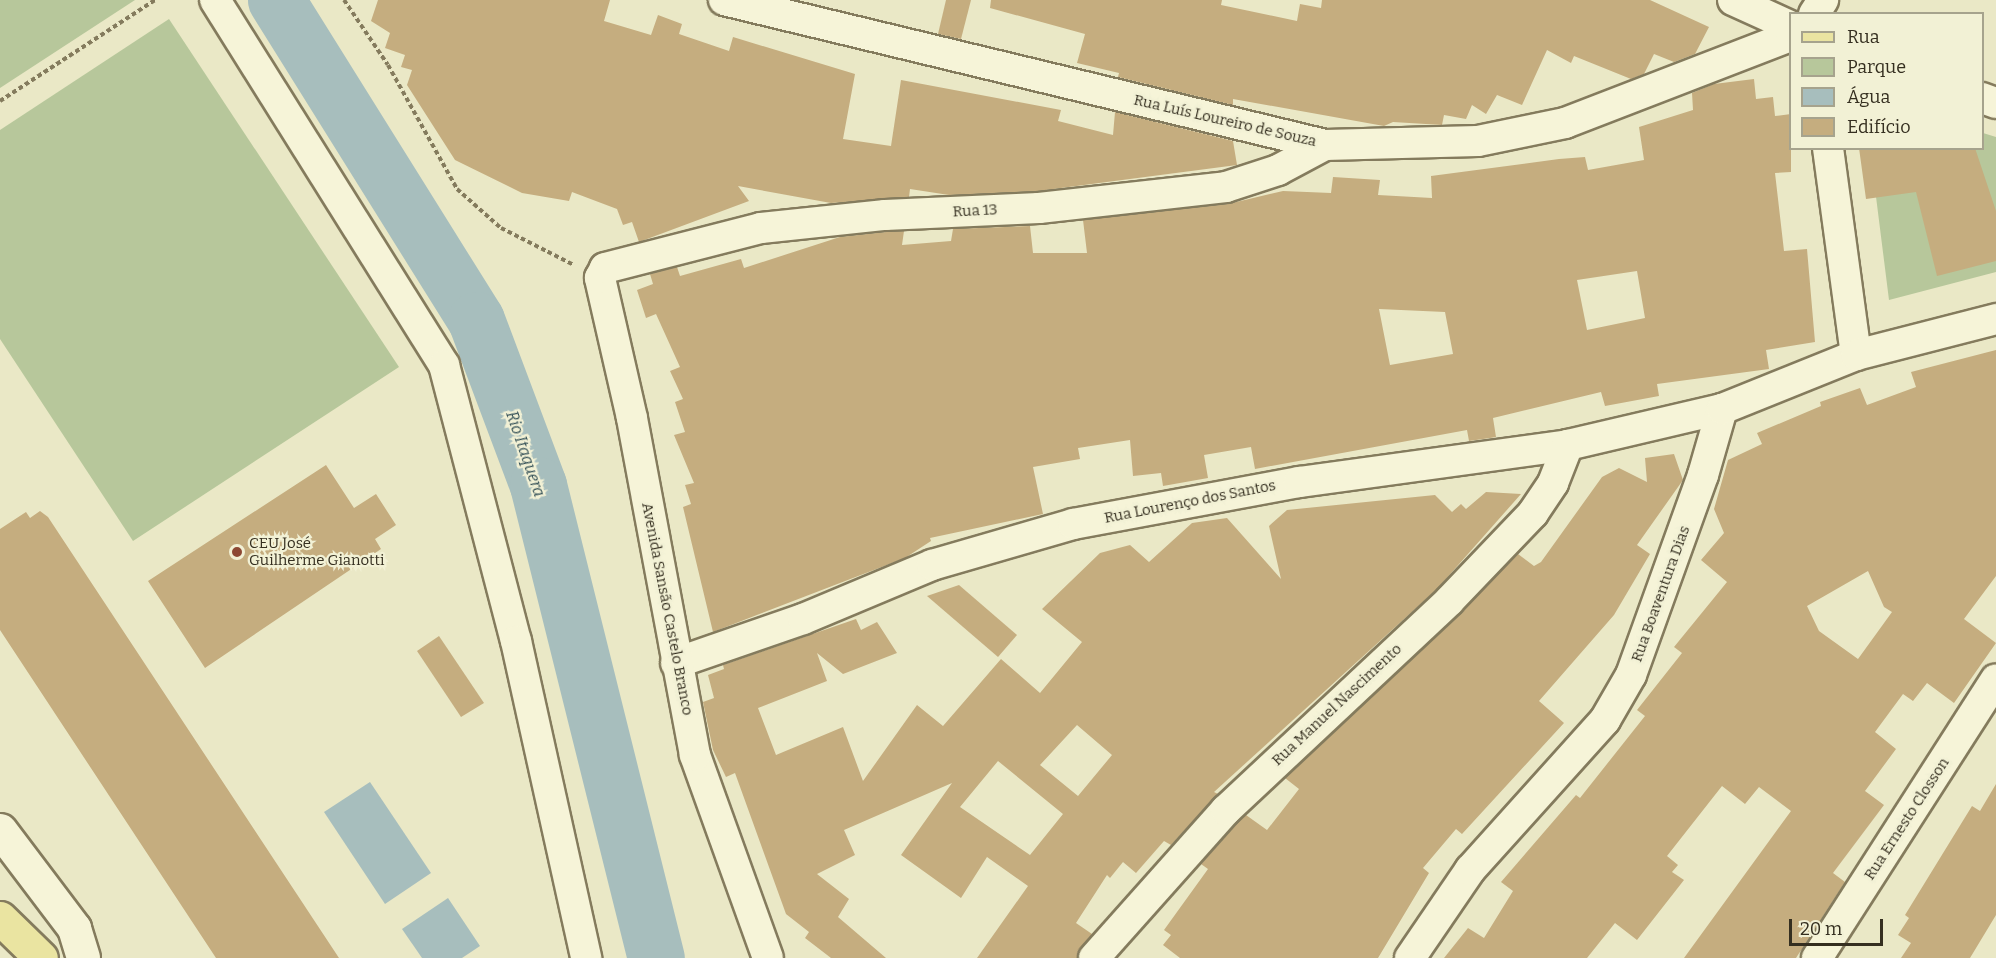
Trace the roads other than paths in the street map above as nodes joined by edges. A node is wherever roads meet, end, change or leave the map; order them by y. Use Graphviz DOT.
graph roads {
  1 [pos="215,0"];
  2 [pos="724,0"];
  3 [pos="1733,0"];
  4 [pos="1789,25"];
  5 [pos="1789,37"];
  6 [pos="1325,145"];
  7 [pos="1828,150"];
  8 [pos="610,270"];
  9 [pos="1996,319"];
  10 [pos="1856,356"];
  11 [pos="1722,409"];
  12 [pos="1568,445"];
  13 [pos="676,663"];
  14 [pos="1996,679"];
  15 [pos="0,830"];
  16 [pos="0,918"];
  17 [pos="40,958"];
  18 [pos="83,958"];
  19 [pos="586,958"];
  20 [pos="768,958"];
  21 [pos="1094,958"];
  22 [pos="1410,958"];
  23 [pos="1817,958"];
  1 -- 19 [label="street"];
  2 -- 6 [label="street, Rua Luís Loureiro de Souza"];
  3 -- 4 [label="street"];
  5 -- 6 [label="street, Rua Luís Loureiro de Souza"];
  6 -- 8 [label="street, Rua 13"];
  7 -- 10 [label="street"];
  8 -- 13 [label="street, Avenida Sansão Castelo Branco"];
  9 -- 10 [label="street"];
  10 -- 11 [label="street"];
  11 -- 12 [label="street, Rua Lourenço dos Santos"];
  11 -- 22 [label="street, Rua Boaventura Dias"];
  12 -- 13 [label="street, Rua Lourenço dos Santos"];
  12 -- 21 [label="street, Rua Manuel Nascimento"];
  13 -- 20 [label="street, Avenida Sansão Castelo Branco"];
  14 -- 23 [label="street, Rua Ernesto Closson"];
  15 -- 18 [label="street"];
  16 -- 17 [label="main road"];
}
